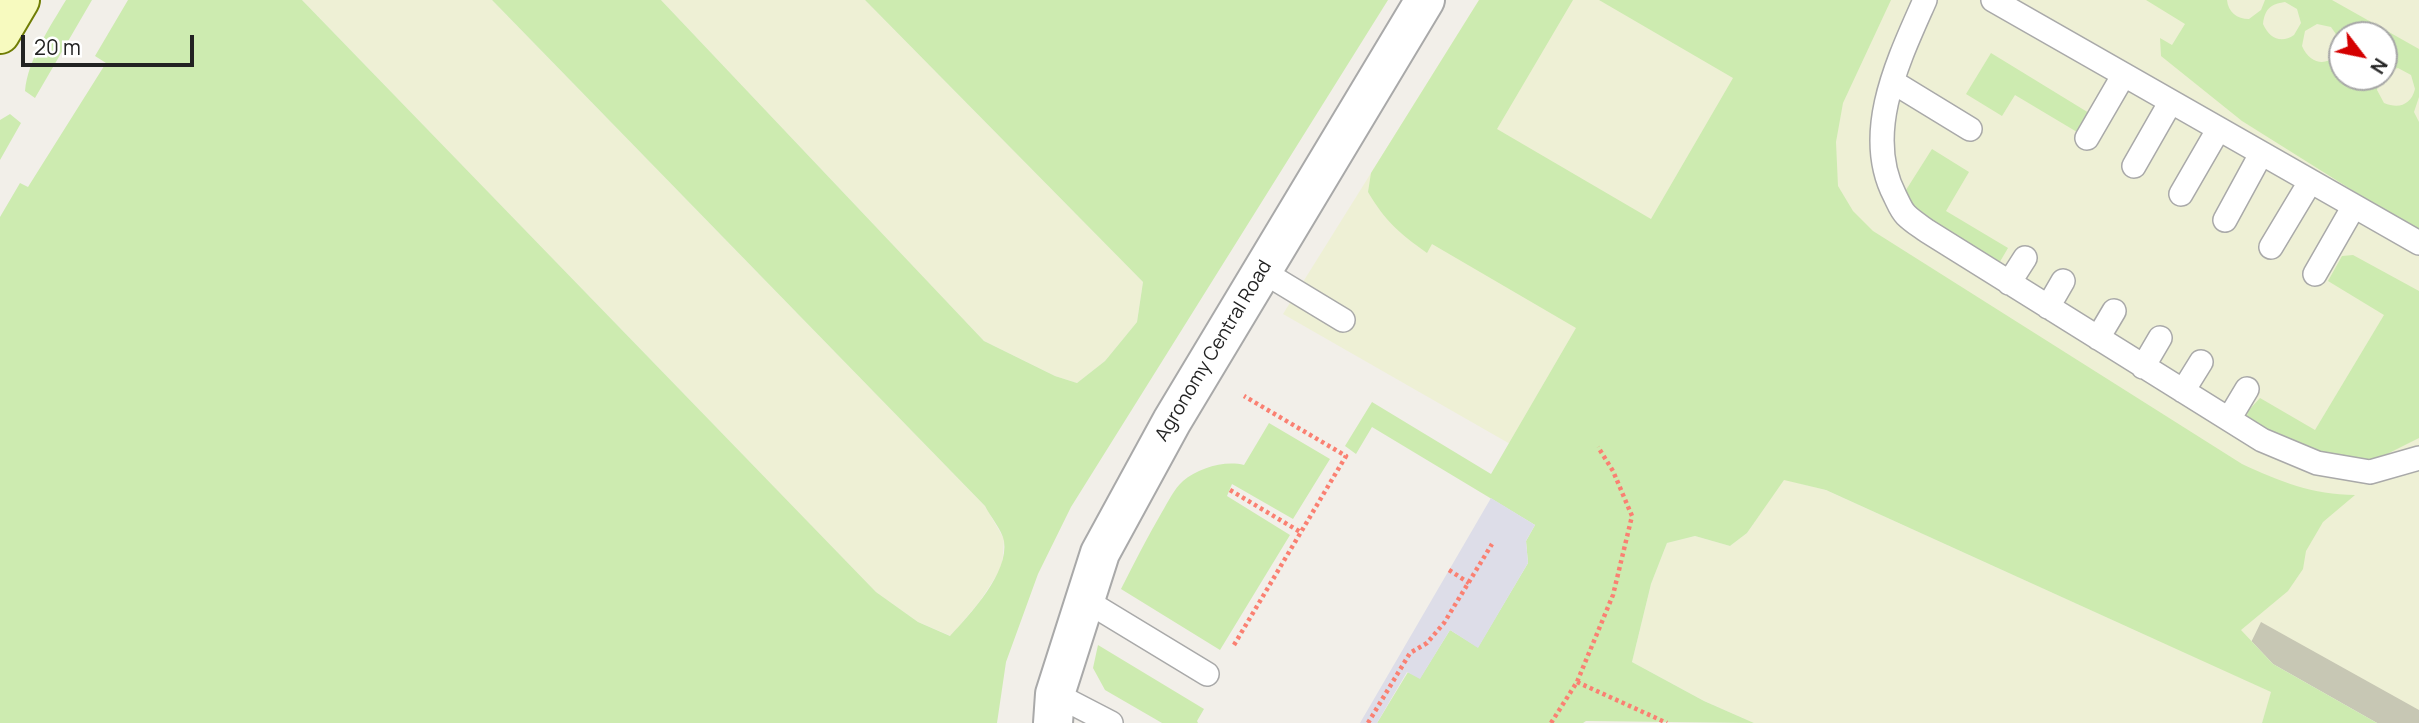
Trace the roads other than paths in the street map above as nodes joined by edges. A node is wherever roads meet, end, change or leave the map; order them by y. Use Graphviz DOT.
graph roads {
  1 [pos="20,0"];
  2 [pos="1425,0"];
  3 [pos="1925,0"];
  4 [pos="1993,0"];
  5 [pos="0,34"];
  6 [pos="2123,76"];
  7 [pos="1893,82"];
  8 [pos="2170,103"];
  9 [pos="1970,129"];
  10 [pos="2218,130"];
  11 [pos="2087,138"];
  12 [pos="2261,154"];
  13 [pos="2134,166"];
  14 [pos="2310,182"];
  15 [pos="2181,194"];
  16 [pos="2354,206"];
  17 [pos="2225,220"];
  18 [pos="2419,243"];
  19 [pos="2271,247"];
  20 [pos="2025,258"];
  21 [pos="1262,271"];
  22 [pos="2315,274"];
  23 [pos="2063,281"];
  24 [pos="2009,283"];
  25 [pos="2048,307"];
  26 [pos="2114,311"];
  27 [pos="1343,320"];
  28 [pos="2098,338"];
  29 [pos="2160,338"];
  30 [pos="2201,362"];
  31 [pos="2143,367"];
  32 [pos="2246,389"];
  33 [pos="2183,391"];
  34 [pos="2229,419"];
  35 [pos="2419,458"];
  36 [pos="1085,600"];
  37 [pos="1207,674"];
  38 [pos="1054,708"];
  39 [pos="1111,723"];
  1 -- 5 [label="main road"];
  2 -- 21 [label="street, Agronomy Central Road"];
  3 -- 7 [label="lane"];
  4 -- 6 [label="lane"];
  6 -- 8 [label="lane"];
  6 -- 11 [label="lane"];
  7 -- 9 [label="lane"];
  7 -- 24 [label="lane"];
  8 -- 10 [label="lane"];
  8 -- 13 [label="lane"];
  10 -- 12 [label="lane"];
  10 -- 15 [label="lane"];
  12 -- 14 [label="lane"];
  12 -- 17 [label="lane"];
  14 -- 16 [label="lane"];
  14 -- 19 [label="lane"];
  16 -- 18 [label="lane"];
  16 -- 22 [label="lane"];
  20 -- 24 [label="lane"];
  21 -- 27 [label="lane"];
  21 -- 36 [label="street, Agronomy Central Road"];
  23 -- 25 [label="lane"];
  24 -- 25 [label="lane"];
  25 -- 28 [label="lane"];
  26 -- 28 [label="lane"];
  28 -- 31 [label="lane"];
  29 -- 31 [label="lane"];
  30 -- 33 [label="lane"];
  31 -- 33 [label="lane"];
  32 -- 34 [label="lane"];
  33 -- 34 [label="lane"];
  34 -- 35 [label="lane"];
  36 -- 37 [label="lane"];
  36 -- 38 [label="street, Agronomy Central Road"];
  38 -- 39 [label="lane"];
}
